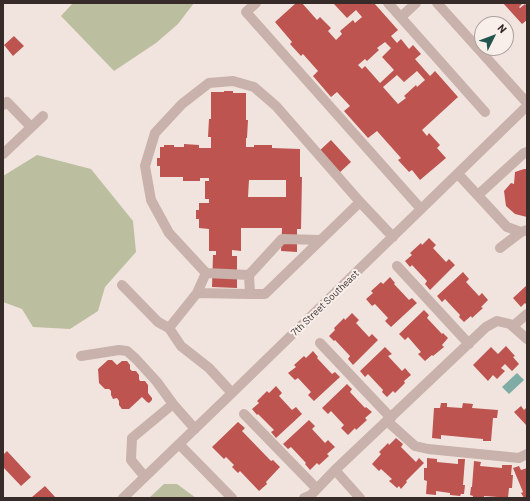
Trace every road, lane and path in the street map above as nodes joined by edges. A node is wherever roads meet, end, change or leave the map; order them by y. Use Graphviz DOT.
graph roads {
  1 [pos="256,3"];
  2 [pos="388,3"];
  3 [pos="416,3"];
  4 [pos="438,3"];
  5 [pos="401,17"];
  6 [pos="527,105"];
  7 [pos="3,106"];
  8 [pos="485,112"];
  9 [pos="43,116"];
  10 [pos="31,127"];
  11 [pos="527,152"];
  12 [pos="3,154"];
  13 [pos="458,174"];
  14 [pos="478,195"];
  15 [pos="360,202"];
  16 [pos="421,210"];
  17 [pos="524,231"];
  18 [pos="393,237"];
  19 [pos="321,240"];
  20 [pos="500,248"];
  21 [pos="397,266"];
  22 [pos="206,273"];
  23 [pos="249,274"];
  24 [pos="122,285"];
  25 [pos="198,293"];
  26 [pos="250,294"];
  27 [pos="527,314"];
  28 [pos="513,326"];
  29 [pos="169,328"];
  30 [pos="527,339"];
  31 [pos="320,343"];
  32 [pos="469,344"];
  33 [pos="81,356"];
  34 [pos="232,393"];
  35 [pos="173,404"];
  36 [pos="244,414"];
  37 [pos="389,419"];
  38 [pos="195,429"];
  39 [pos="179,444"];
  40 [pos="527,454"];
  41 [pos="335,470"];
  42 [pos="145,477"];
  43 [pos="317,489"];
  44 [pos="123,498"];
  45 [pos="232,498"];
  46 [pos="304,498"];
  47 [pos="360,498"];
  1 -- 16 [label="street"];
  2 -- 5 [label="street"];
  3 -- 5 [label="street"];
  4 -- 6 [label="street"];
  5 -- 8 [label="street"];
  6 -- 13 [label="street, 7th Street Southeast"];
  7 -- 10 [label="street"];
  9 -- 10 [label="street"];
  10 -- 12 [label="street"];
  11 -- 14 [label="street"];
  13 -- 14 [label="street"];
  13 -- 16 [label="street, 7th Street Southeast"];
  14 -- 17 [label="street"];
  15 -- 18 [label="street"];
  15 -- 19 [label="street"];
  15 -- 22 [label="street"];
  16 -- 18 [label="street, 7th Street Southeast"];
  17 -- 20 [label="street"];
  18 -- 34 [label="street, 7th Street Southeast"];
  19 -- 23 [label="street"];
  19 -- 26 [label="street"];
  21 -- 32 [label="street"];
  22 -- 23 [label="street"];
  22 -- 25 [label="street"];
  23 -- 26 [label="street"];
  24 -- 29 [label="street"];
  25 -- 26 [label="street"];
  25 -- 29 [label="street"];
  27 -- 28 [label="street"];
  28 -- 30 [label="street"];
  28 -- 32 [label="street"];
  29 -- 34 [label="street"];
  31 -- 37 [label="street"];
  32 -- 37 [label="street"];
  33 -- 35 [label="street"];
  34 -- 38 [label="street, 7th Street Southeast"];
  35 -- 38 [label="street"];
  35 -- 42 [label="street"];
  36 -- 43 [label="street"];
  37 -- 40 [label="street"];
  37 -- 41 [label="street"];
  38 -- 39 [label="street, 7th Street Southeast"];
  39 -- 42 [label="street, 7th Street Southeast"];
  39 -- 45 [label="street"];
  41 -- 43 [label="street"];
  41 -- 47 [label="street"];
  42 -- 44 [label="street, 7th Street Southeast"];
  43 -- 46 [label="street"];
}
